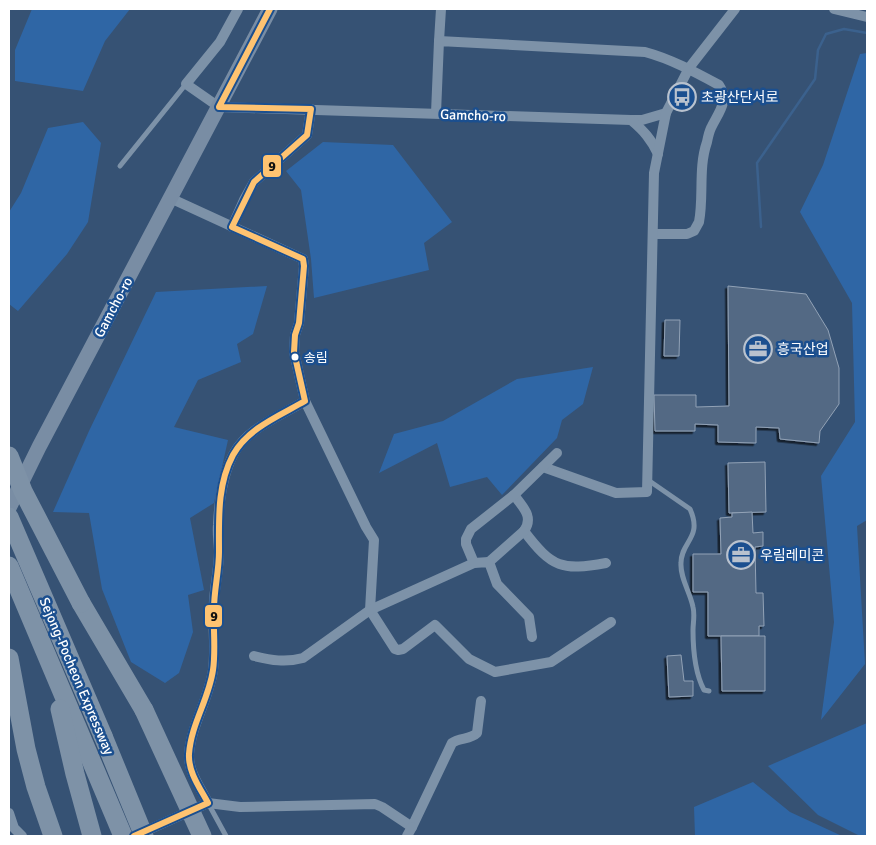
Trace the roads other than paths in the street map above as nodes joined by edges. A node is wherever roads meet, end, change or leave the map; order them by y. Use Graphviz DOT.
graph roads {
  1 [pos="238,9"];
  2 [pos="270,9"];
  3 [pos="441,9"];
  4 [pos="735,9"];
  5 [pos="834,9"];
  6 [pos="867,17"];
  7 [pos="440,42"];
  8 [pos="689,68"];
  9 [pos="186,84"];
  10 [pos="219,107"];
  11 [pos="311,109"];
  12 [pos="666,112"];
  13 [pos="436,113"];
  14 [pos="631,120"];
  15 [pos="658,155"];
  16 [pos="120,166"];
  17 [pos="170,198"];
  18 [pos="232,227"];
  19 [pos="653,234"];
  20 [pos="305,401"];
  21 [pos="557,453"];
  22 [pos="9,456"];
  23 [pos="543,467"];
  24 [pos="648,480"];
  25 [pos="514,495"];
  26 [pos="9,508"];
  27 [pos="9,517"];
  28 [pos="524,531"];
  29 [pos="489,562"];
  30 [pos="474,563"];
  31 [pos="606,563"];
  32 [pos="9,566"];
  33 [pos="370,610"];
  34 [pos="611,622"];
  35 [pos="532,636"];
  36 [pos="254,656"];
  37 [pos="48,659"];
  38 [pos="10,665"];
  39 [pos="709,691"];
  40 [pos="481,701"];
  41 [pos="208,802"];
  42 [pos="9,813"];
  43 [pos="412,827"];
  44 [pos="22,836"];
  45 [pos="53,836"];
  46 [pos="92,836"];
  47 [pos="123,836"];
  48 [pos="134,836"];
  49 [pos="144,836"];
  50 [pos="202,836"];
  51 [pos="226,836"];
  52 [pos="406,836"];
  1 -- 9 [label="street"];
  2 -- 10 [label="main road, Gamcho-ro"];
  3 -- 7 [label="street"];
  4 -- 8 [label="street"];
  5 -- 6 [label="street"];
  7 -- 8 [label="street"];
  7 -- 13 [label="street"];
  8 -- 12 [label="street"];
  8 -- 19 [label="street"];
  9 -- 10 [label="street"];
  9 -- 16 [label="lane"];
  10 -- 11 [label="street, Gamcho-ro"];
  10 -- 17 [label="main road, Gamcho-ro"];
  11 -- 13 [label="street, Gamcho-ro"];
  11 -- 18 [label="street"];
  12 -- 14 [label="street, Gamcho-ro"];
  12 -- 15 [label="street"];
  13 -- 14 [label="street, Gamcho-ro"];
  14 -- 15 [label="street"];
  15 -- 19 [label="street"];
  17 -- 18 [label="street"];
  17 -- 26 [label="main road, Gamcho-ro"];
  18 -- 20 [label="street"];
  19 -- 24 [label="street"];
  20 -- 33 [label="street"];
  20 -- 41 [label="street"];
  21 -- 23 [label="street"];
  22 -- 50 [label="highway, bridge"];
  23 -- 24 [label="street"];
  23 -- 25 [label="street"];
  24 -- 39 [label="lane"];
  25 -- 28 [label="street"];
  25 -- 30 [label="street"];
  27 -- 49 [label="highway, Sejong-Pocheon Expressway, bridge"];
  28 -- 29 [label="street"];
  28 -- 31 [label="street"];
  29 -- 30 [label="street"];
  29 -- 35 [label="street"];
  30 -- 33 [label="street"];
  32 -- 37 [label="highway, Sejong-Pocheon Expressway"];
  33 -- 34 [label="street"];
  33 -- 36 [label="street"];
  37 -- 46 [label="highway"];
  37 -- 47 [label="highway, Sejong-Pocheon Expressway"];
  38 -- 45 [label="highway"];
  40 -- 43 [label="street"];
  41 -- 43 [label="street"];
  41 -- 48 [label="street"];
  41 -- 51 [label="lane"];
  42 -- 44 [label="street"];
  43 -- 52 [label="street"];
}
